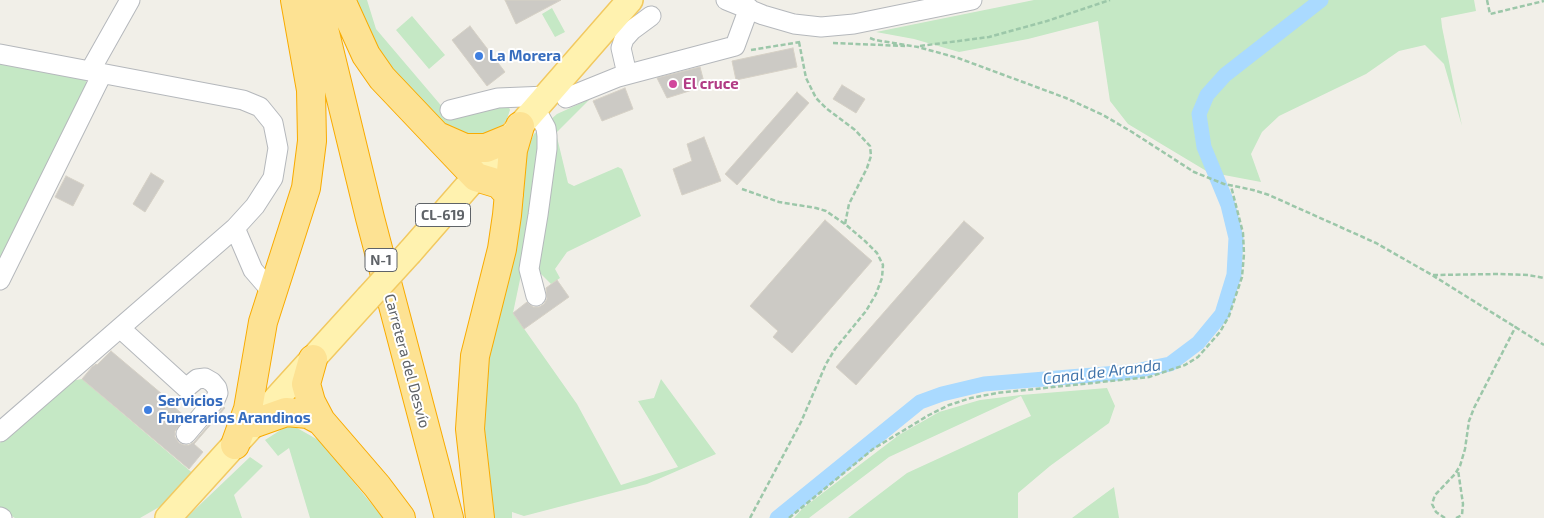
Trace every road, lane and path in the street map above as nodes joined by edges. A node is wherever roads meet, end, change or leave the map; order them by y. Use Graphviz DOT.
graph roads {
  1 [pos="130,0"];
  2 [pos="295,0"];
  3 [pos="317,0"];
  4 [pos="341,0"];
  5 [pos="630,0"];
  6 [pos="726,0"];
  7 [pos="972,0"];
  8 [pos="1110,0"];
  9 [pos="1487,0"];
  10 [pos="1544,1"];
  11 [pos="744,4"];
  12 [pos="651,16"];
  13 [pos="854,24"];
  14 [pos="799,42"];
  15 [pos="805,42"];
  16 [pos="830,43"];
  17 [pos="918,47"];
  18 [pos="748,51"];
  19 [pos="0,54"];
  20 [pos="96,73"];
  21 [pos="627,74"];
  22 [pos="450,110"];
  23 [pos="535,114"];
  24 [pos="436,136"];
  25 [pos="476,177"];
  26 [pos="1231,186"];
  27 [pos="742,189"];
  28 [pos="509,195"];
  29 [pos="845,224"];
  30 [pos="235,228"];
  31 [pos="1432,275"];
  32 [pos="1544,278"];
  33 [pos="0,280"];
  34 [pos="272,292"];
  35 [pos="536,296"];
  36 [pos="1516,326"];
  37 [pos="120,328"];
  38 [pos="1544,344"];
  39 [pos="313,359"];
  40 [pos="322,421"];
  41 [pos="255,424"];
  42 [pos="0,432"];
  43 [pos="186,434"];
  44 [pos="235,445"];
  45 [pos="1458,469"];
  46 [pos="169,514"];
  47 [pos="401,518"];
  48 [pos="449,518"];
  49 [pos="480,518"];
  50 [pos="750,518"];
  51 [pos="789,518"];
  52 [pos="1446,518"];
  53 [pos="1456,518"];
  1 -- 20 [label="street"];
  2 -- 34 [label="highway"];
  3 -- 48 [label="highway, Carretera del Desvío / N-1"];
  4 -- 24 [label="highway"];
  5 -- 23 [label="main road, CL-619"];
  6 -- 11 [label="street"];
  7 -- 13 [label="street"];
  8 -- 17 [label="path"];
  9 -- 10 [label="path"];
  11 -- 13 [label="street"];
  11 -- 21 [label="street"];
  12 -- 21 [label="street"];
  13 -- 17 [label="path"];
  14 -- 15 [label="path"];
  14 -- 18 [label="path"];
  14 -- 29 [label="path"];
  16 -- 17 [label="path"];
  17 -- 26 [label="path"];
  19 -- 20 [label="street"];
  20 -- 30 [label="street"];
  20 -- 33 [label="street"];
  21 -- 23 [label="street"];
  22 -- 23 [label="street"];
  23 -- 24 [label="highway"];
  23 -- 25 [label="main road, CL-619"];
  23 -- 28 [label="highway"];
  23 -- 35 [label="street"];
  24 -- 25 [label="highway"];
  25 -- 28 [label="highway"];
  25 -- 39 [label="main road, CL-619, bridge"];
  26 -- 31 [label="path"];
  26 -- 51 [label="path"];
  27 -- 29 [label="path"];
  28 -- 49 [label="highway"];
  29 -- 50 [label="path"];
  30 -- 34 [label="street"];
  30 -- 37 [label="street"];
  31 -- 32 [label="path"];
  31 -- 36 [label="path"];
  34 -- 44 [label="highway"];
  36 -- 38 [label="path"];
  36 -- 45 [label="path"];
  37 -- 42 [label="street"];
  37 -- 43 [label="street"];
  39 -- 40 [label="highway"];
  39 -- 41 [label="main road, CL-619"];
  40 -- 41 [label="highway"];
  40 -- 47 [label="highway"];
  41 -- 44 [label="main road, CL-619"];
  44 -- 46 [label="main road, CL-619"];
  45 -- 52 [label="path"];
  45 -- 53 [label="path"];
}
